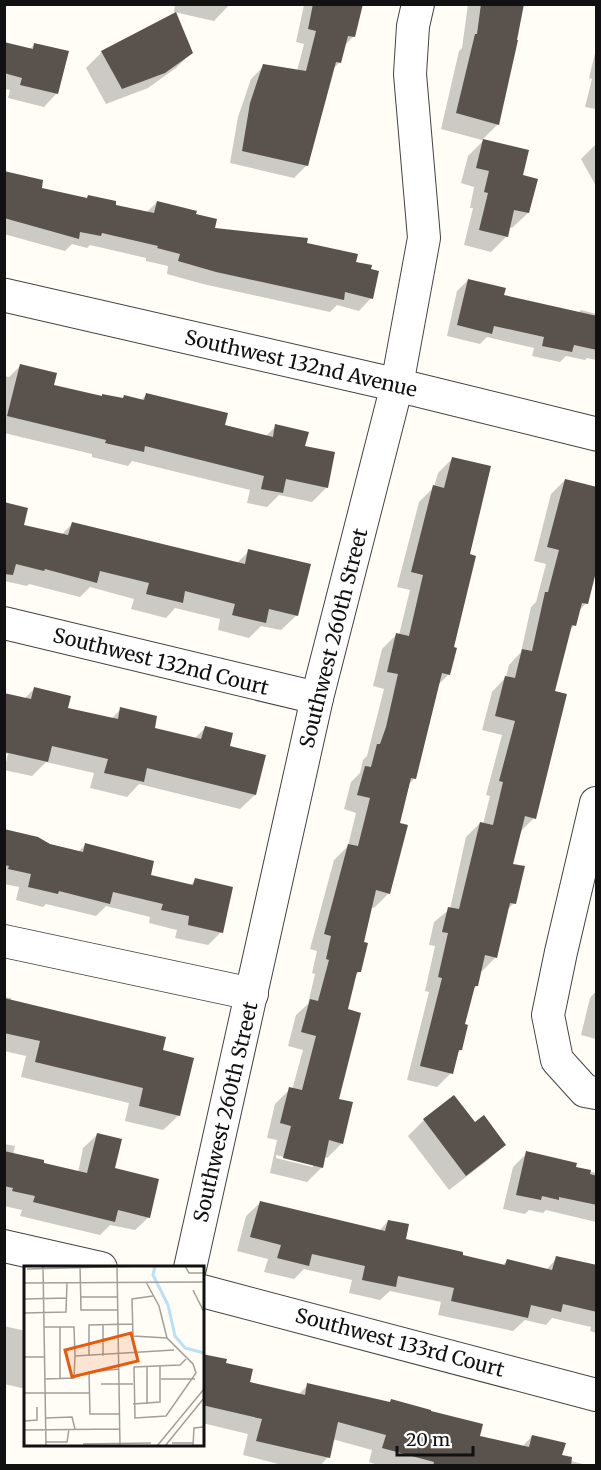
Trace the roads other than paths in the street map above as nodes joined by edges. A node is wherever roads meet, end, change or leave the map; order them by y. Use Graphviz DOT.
graph roads {
  1 [pos="418,4"];
  2 [pos="4,295"];
  3 [pos="397,385"];
  4 [pos="597,434"];
  5 [pos="4,623"];
  6 [pos="317,698"];
  7 [pos="597,803"];
  8 [pos="4,941"];
  9 [pos="252,994"];
  10 [pos="597,1093"];
  11 [pos="4,1246"];
  12 [pos="92,1266"];
  13 [pos="190,1266"];
  14 [pos="204,1292"];
  15 [pos="597,1395"];
  1 -- 3 [label="street, Southwest 260th Street"];
  2 -- 3 [label="street, Southwest 132nd Avenue"];
  3 -- 4 [label="street, Southwest 132nd Avenue"];
  3 -- 6 [label="street, Southwest 260th Street"];
  5 -- 6 [label="street, Southwest 132nd Court"];
  6 -- 9 [label="street, Southwest 260th Street"];
  7 -- 10 [label="street"];
  8 -- 9 [label="street"];
  9 -- 13 [label="street, Southwest 260th Street"];
  11 -- 12 [label="street"];
  14 -- 15 [label="street, Southwest 133rd Court"];
}
